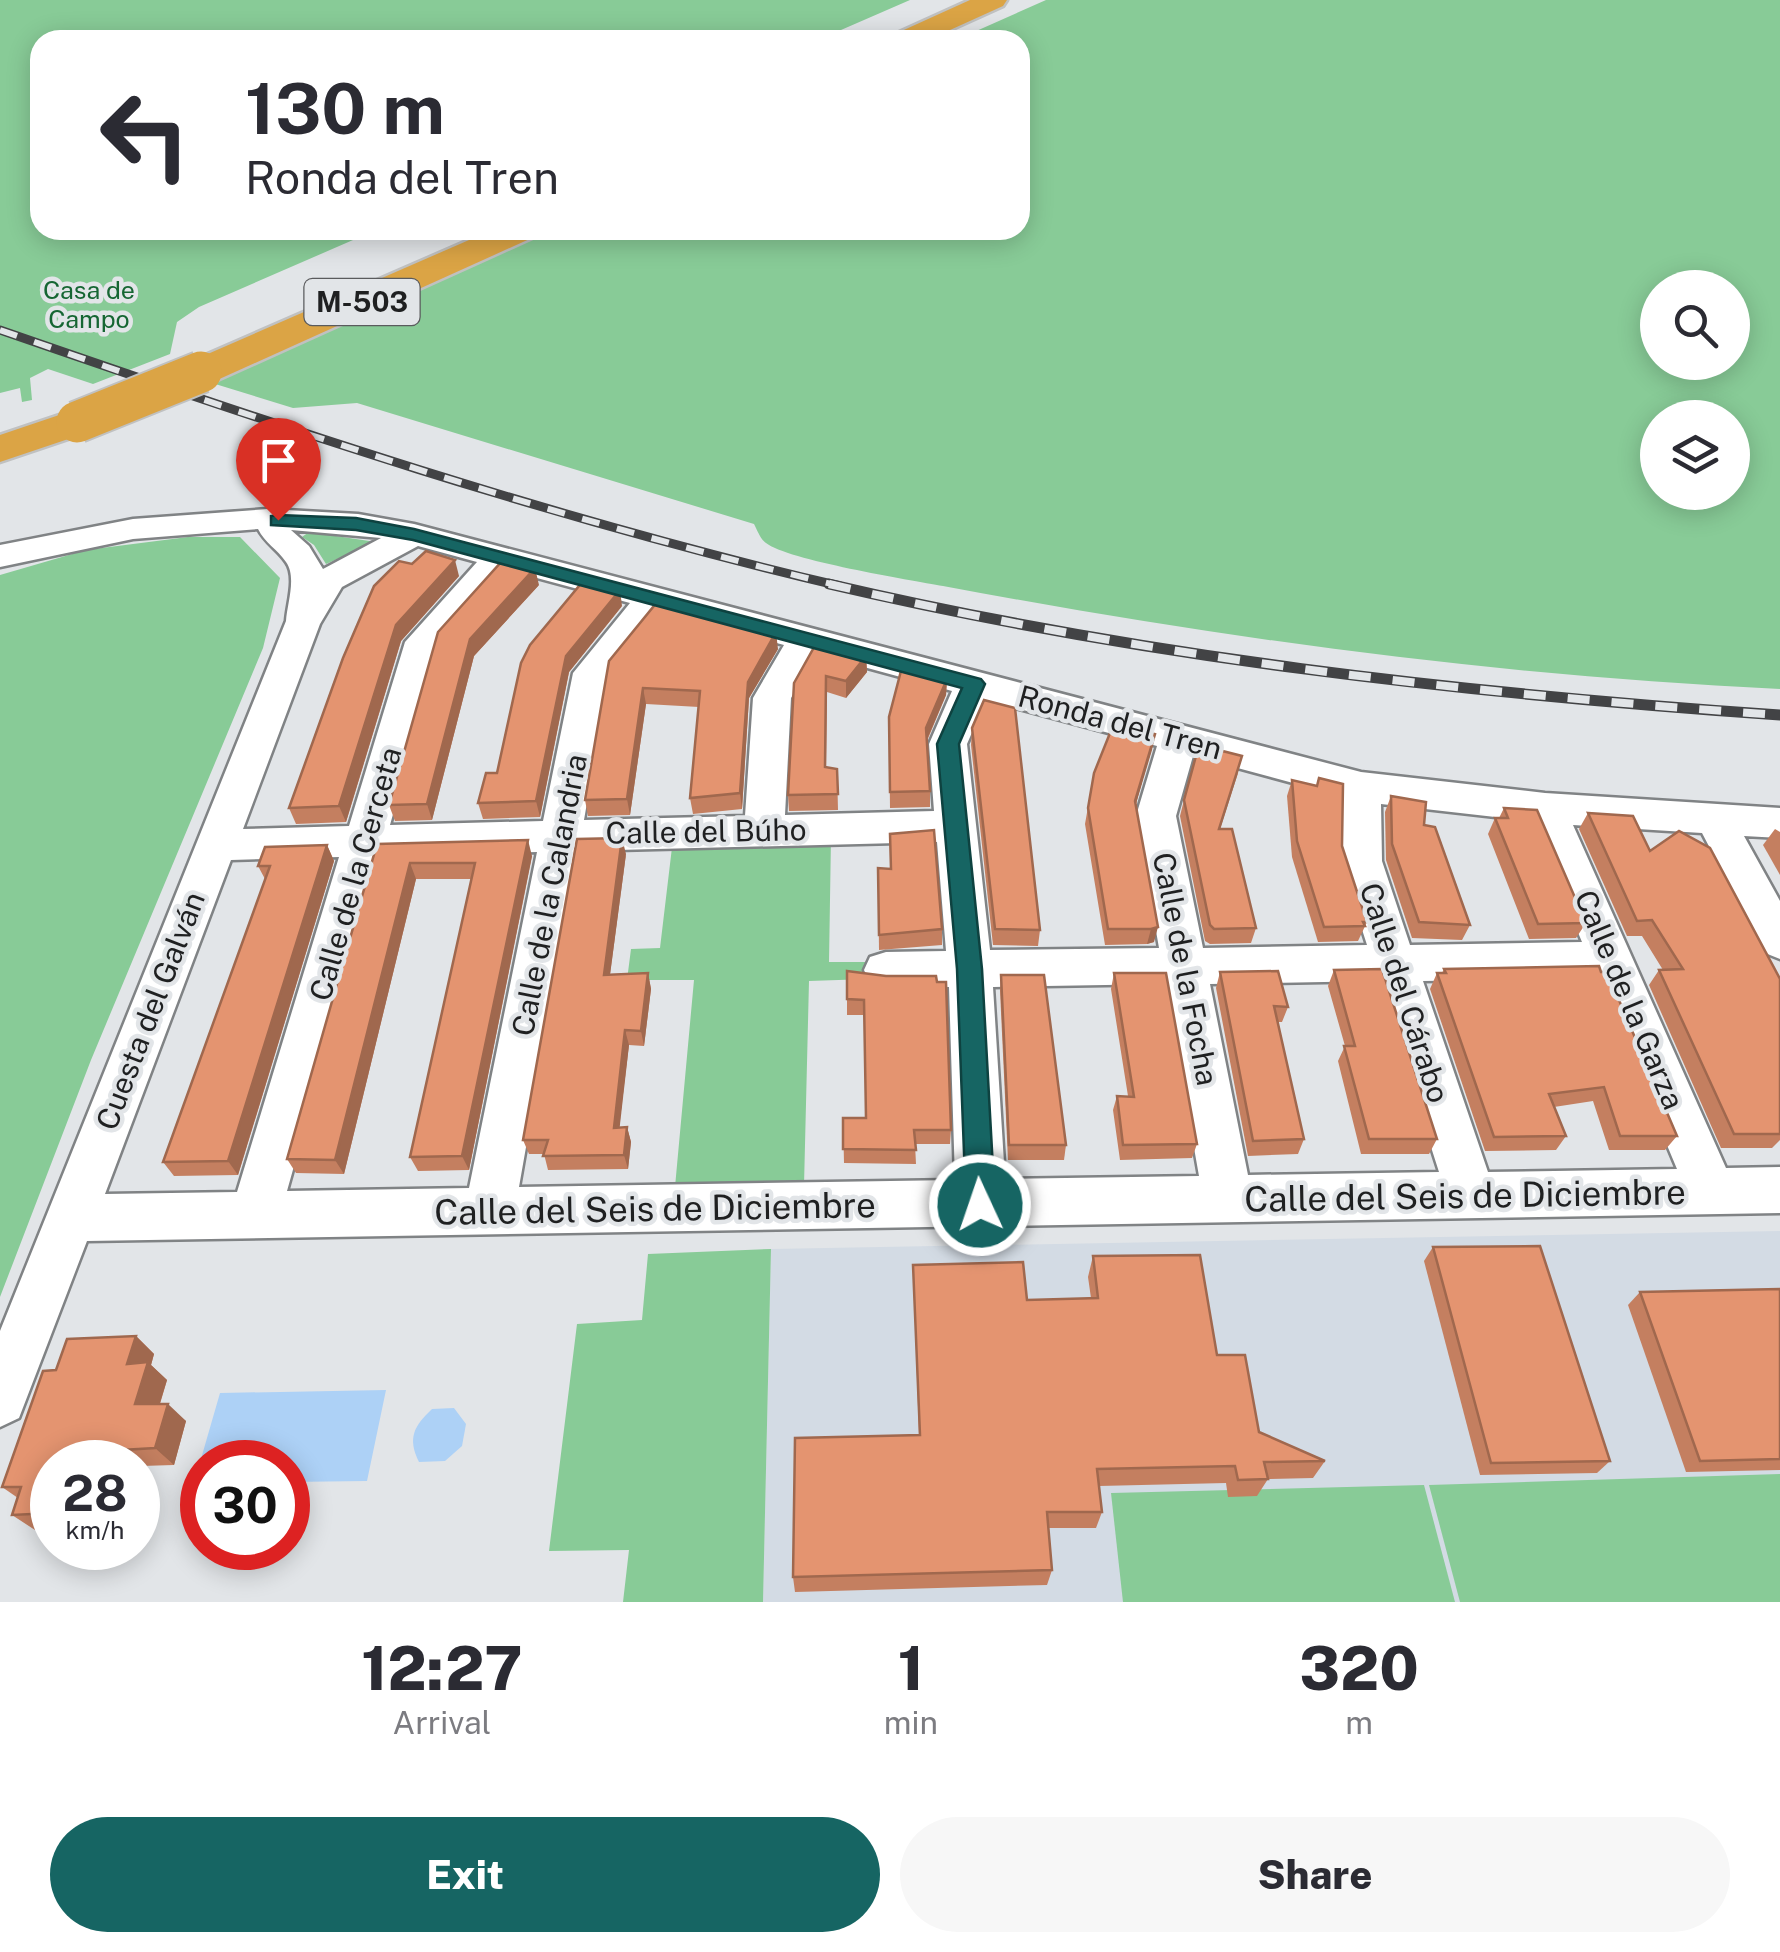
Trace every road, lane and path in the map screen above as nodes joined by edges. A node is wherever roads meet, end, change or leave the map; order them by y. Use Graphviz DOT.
graph roads {
  1 [pos="993,0"];
  2 [pos="1022,0"];
  3 [pos="926,30"];
  4 [pos="957,30"];
  5 [pos="463,240"];
  6 [pos="498,240"];
  7 [pos="193,367"];
  8 [pos="70,416"];
  9 [pos="0,430"];
  10 [pos="0,449"];
  11 [pos="278,520"];
  12 [pos="414,534"];
  13 [pos="0,556"];
  14 [pos="500,557"];
  15 [pos="653,598"];
  16 [pos="302,624"];
  17 [pos="806,640"];
  18 [pos="974,684"];
  19 [pos="1178,739"];
  20 [pos="1361,788"];
  21 [pos="1545,808"];
  22 [pos="1716,822"];
  23 [pos="1780,824"];
  24 [pos="957,826"];
  25 [pos="764,831"];
  26 [pos="562,836"];
  27 [pos="366,840"];
  28 [pos="216,845"];
  29 [pos="1780,941"];
  30 [pos="1613,960"];
  31 [pos="1394,963"];
  32 [pos="1183,967"];
  33 [pos="970,969"];
  34 [pos="886,970"];
  35 [pos="1780,1190"];
  36 [pos="1712,1192"];
  37 [pos="1471,1196"];
  38 [pos="1228,1200"];
  39 [pos="980,1205"];
  40 [pos="490,1211"];
  41 [pos="255,1215"];
  42 [pos="70,1218"];
  43 [pos="0,1399"];
  1 -- 3 [label="highway"];
  2 -- 4 [label="highway"];
  5 -- 7 [label="highway, M-503"];
  6 -- 7 [label="highway, M-503"];
  7 -- 8 [label="highway, M-503, bridge"];
  8 -- 9 [label="highway, M-503"];
  8 -- 10 [label="highway, M-503"];
  11 -- 12 [label="street, Ronda del Tren"];
  11 -- 13 [label="street, Ronda del Tren"];
  11 -- 16 [label="street, Cuesta del Galván"];
  12 -- 14 [label="street, Ronda del Tren"];
  12 -- 16 [label="street, Cuesta del Galván"];
  14 -- 15 [label="street, Ronda del Tren"];
  14 -- 27 [label="street, Calle de la Cerceta"];
  15 -- 17 [label="street, Ronda del Tren"];
  15 -- 26 [label="street, Calle de la Calandria"];
  16 -- 28 [label="street, Cuesta del Galván"];
  17 -- 18 [label="street, Ronda del Tren"];
  17 -- 25 [label="street"];
  18 -- 19 [label="street, Ronda del Tren"];
  18 -- 24 [label="street"];
  19 -- 20 [label="street, Ronda del Tren"];
  19 -- 32 [label="street, Calle de la Focha"];
  20 -- 21 [label="street, Ronda del Tren"];
  20 -- 31 [label="street, Calle del Cárabo"];
  21 -- 22 [label="street, Ronda del Tren"];
  21 -- 30 [label="street, Calle de la Garza"];
  22 -- 23 [label="street, Ronda del Tren"];
  22 -- 29 [label="street"];
  24 -- 25 [label="street, Calle del Búho"];
  24 -- 33 [label="street"];
  25 -- 26 [label="street, Calle del Búho"];
  26 -- 27 [label="street, Calle del Búho"];
  26 -- 40 [label="street, Calle de la Calandria"];
  27 -- 28 [label="street, Calle del Búho"];
  27 -- 41 [label="street, Calle de la Cerceta"];
  28 -- 42 [label="street, Cuesta del Galván"];
  30 -- 31 [label="street"];
  30 -- 36 [label="street, Calle de la Garza"];
  31 -- 32 [label="street"];
  31 -- 37 [label="street, Calle del Cárabo"];
  32 -- 33 [label="street"];
  32 -- 38 [label="street, Calle de la Focha"];
  33 -- 34 [label="street"];
  33 -- 39 [label="street"];
  35 -- 36 [label="street, Calle del Seis de Diciembre"];
  36 -- 37 [label="street, Calle del Seis de Diciembre"];
  37 -- 38 [label="street, Calle del Seis de Diciembre"];
  38 -- 39 [label="street, Calle del Seis de Diciembre"];
  39 -- 40 [label="street, Calle del Seis de Diciembre"];
  40 -- 41 [label="street, Calle del Seis de Diciembre"];
  41 -- 42 [label="street, Calle del Seis de Diciembre"];
  42 -- 43 [label="street, Cuesta del Galván"];
}
